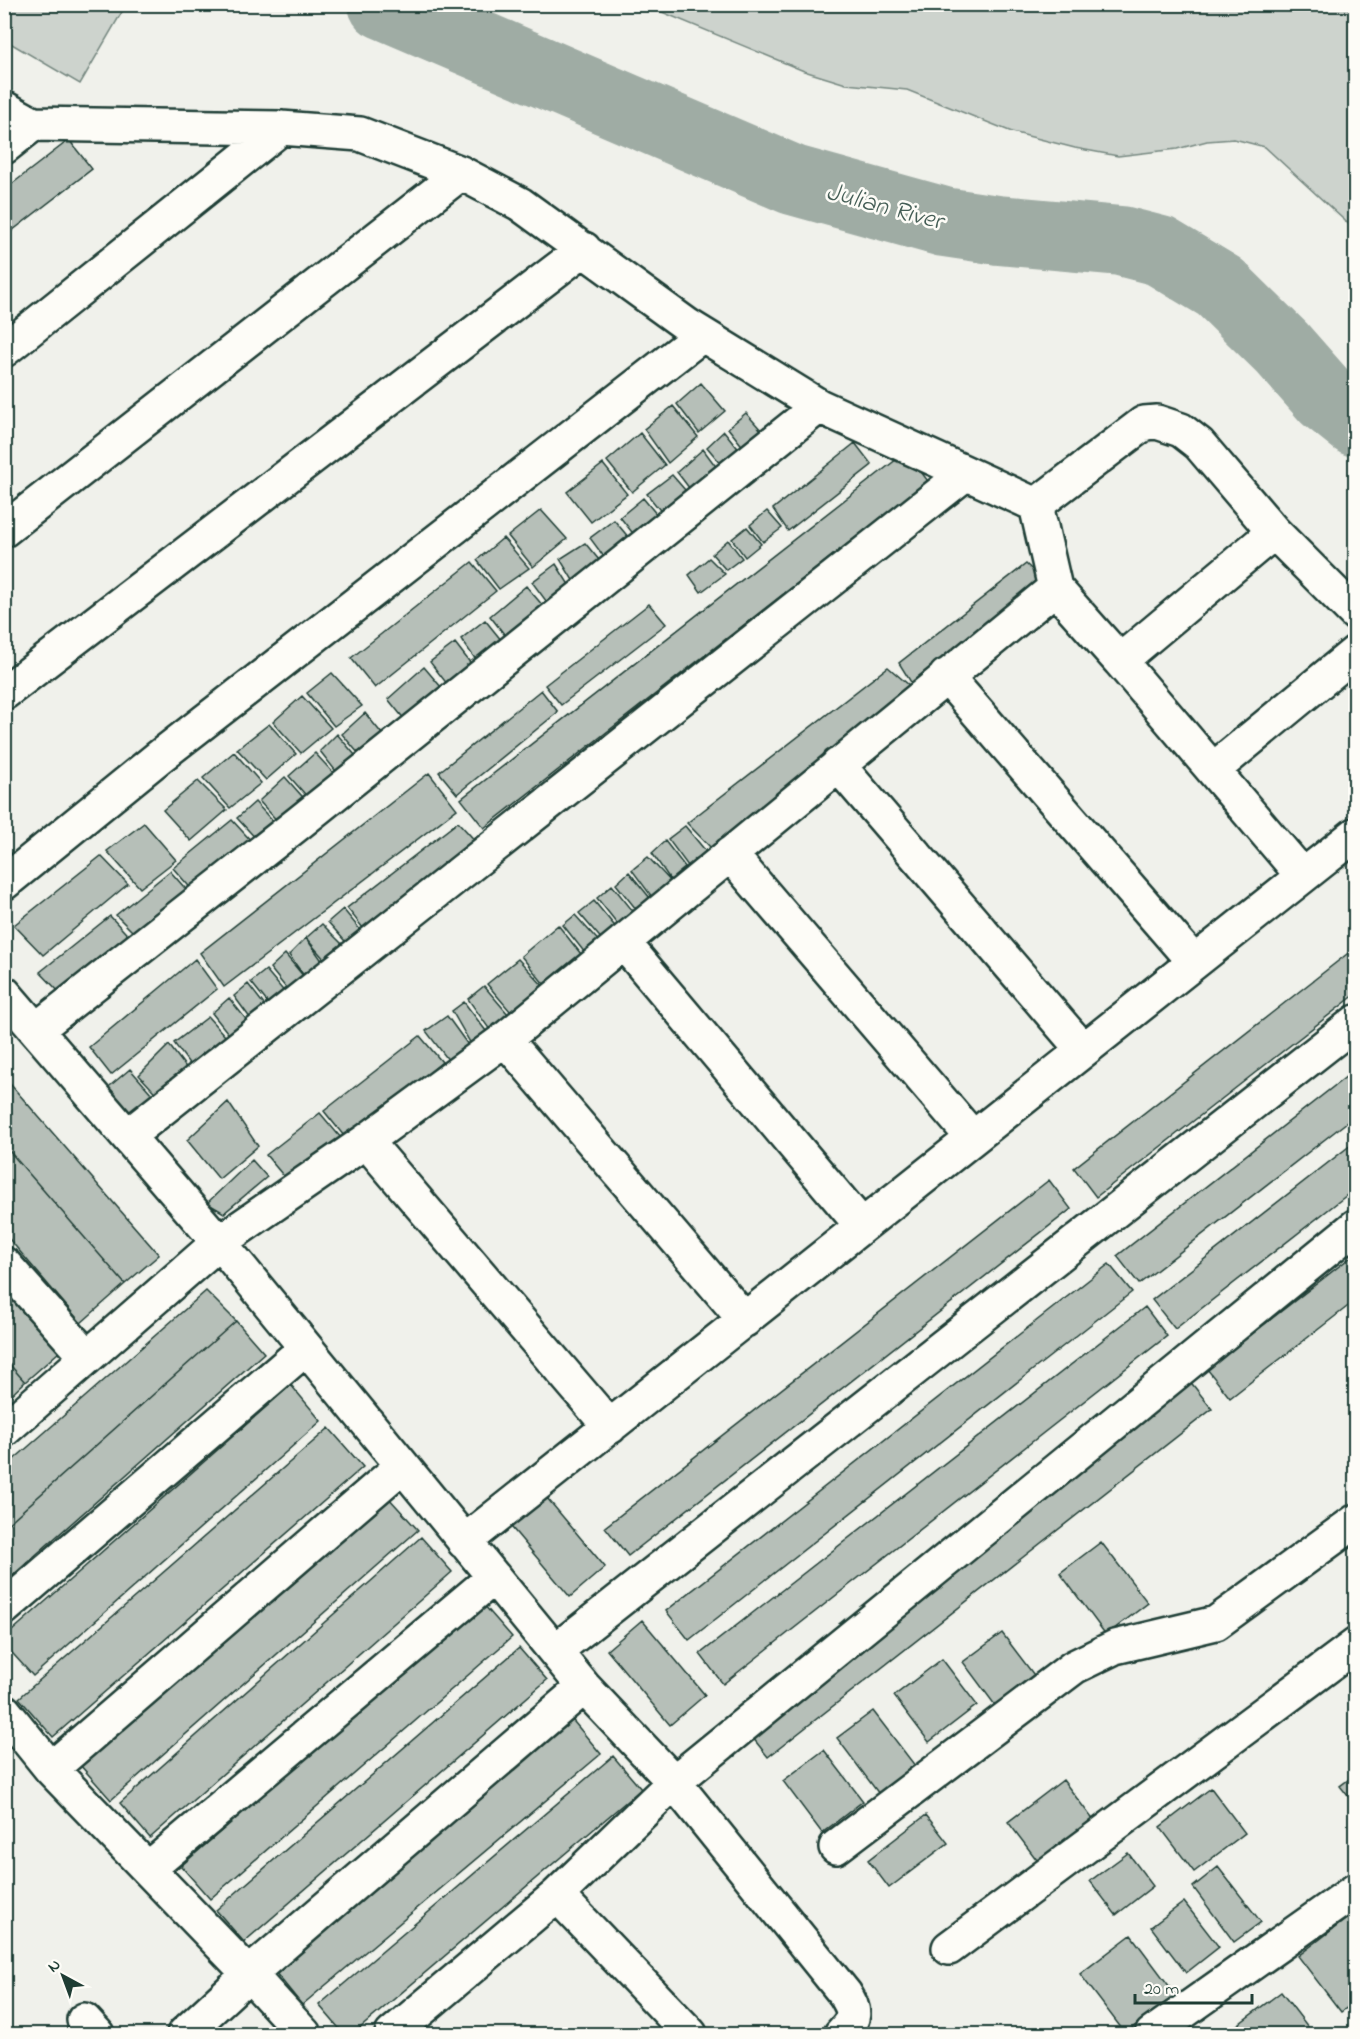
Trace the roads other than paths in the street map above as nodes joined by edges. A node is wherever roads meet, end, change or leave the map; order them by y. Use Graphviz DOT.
graph roads {
  1 [pos="4,108"];
  2 [pos="33,124"];
  3 [pos="280,128"];
  4 [pos="4,147"];
  5 [pos="461,172"];
  6 [pos="584,249"];
  7 [pos="702,335"];
  8 [pos="4,350"];
  9 [pos="819,406"];
  10 [pos="966,473"];
  11 [pos="1036,505"];
  12 [pos="4,530"];
  13 [pos="1274,532"];
  14 [pos="1054,588"];
  15 [pos="1356,614"];
  16 [pos="1356,652"];
  17 [pos="1120,661"];
  18 [pos="946,676"];
  19 [pos="4,693"];
  20 [pos="838,765"];
  21 [pos="1213,770"];
  22 [pos="1356,834"];
  23 [pos="730,855"];
  24 [pos="1303,876"];
  25 [pos="4,883"];
  26 [pos="623,942"];
  27 [pos="1194,962"];
  28 [pos="4,993"];
  29 [pos="1356,1022"];
  30 [pos="37,1029"];
  31 [pos="505,1039"];
  32 [pos="1083,1050"];
  33 [pos="129,1135"];
  34 [pos="973,1138"];
  35 [pos="366,1141"];
  36 [pos="862,1226"];
  37 [pos="1356,1226"];
  38 [pos="218,1243"];
  39 [pos="4,1264"];
  40 [pos="746,1320"];
  41 [pos="305,1349"];
  42 [pos="87,1357"];
  43 [pos="610,1427"];
  44 [pos="4,1430"];
  45 [pos="402,1466"];
  46 [pos="1356,1521"];
  47 [pos="464,1542"];
  48 [pos="494,1577"];
  49 [pos="4,1608"];
  50 [pos="1356,1645"];
  51 [pos="555,1651"];
  52 [pos="584,1687"];
  53 [pos="4,1711"];
  54 [pos="51,1769"];
  55 [pos="674,1782"];
  56 [pos="836,1847"];
  57 [pos="148,1869"];
  58 [pos="1356,1890"];
  59 [pos="557,1895"];
  60 [pos="949,1948"];
  61 [pos="249,1974"];
  62 [pos="184,2034"];
  63 [pos="304,2034"];
  64 [pos="392,2034"];
  65 [pos="690,2034"];
  66 [pos="841,2034"];
  67 [pos="1152,2034"];
  1 -- 2 [label="street"];
  2 -- 3 [label="street"];
  2 -- 4 [label="street"];
  3 -- 5 [label="street"];
  3 -- 8 [label="street"];
  5 -- 6 [label="street"];
  5 -- 12 [label="street"];
  6 -- 7 [label="street"];
  6 -- 19 [label="street"];
  7 -- 9 [label="street"];
  7 -- 25 [label="street"];
  9 -- 10 [label="street"];
  9 -- 30 [label="street"];
  10 -- 11 [label="street"];
  10 -- 33 [label="street"];
  11 -- 13 [label="street"];
  11 -- 14 [label="street"];
  13 -- 15 [label="street"];
  13 -- 17 [label="street"];
  14 -- 17 [label="street"];
  14 -- 18 [label="street"];
  16 -- 21 [label="street"];
  17 -- 21 [label="street"];
  18 -- 20 [label="street"];
  18 -- 27 [label="street"];
  20 -- 23 [label="street"];
  20 -- 32 [label="street"];
  21 -- 24 [label="street"];
  22 -- 24 [label="street"];
  23 -- 26 [label="street"];
  23 -- 34 [label="street"];
  24 -- 27 [label="street"];
  26 -- 31 [label="street"];
  26 -- 36 [label="street"];
  27 -- 32 [label="street"];
  28 -- 30 [label="street"];
  29 -- 51 [label="street"];
  30 -- 33 [label="street"];
  31 -- 35 [label="street"];
  31 -- 40 [label="street"];
  32 -- 34 [label="street"];
  33 -- 38 [label="street"];
  34 -- 36 [label="street"];
  35 -- 38 [label="street"];
  35 -- 43 [label="street"];
  36 -- 40 [label="street"];
  37 -- 55 [label="street"];
  38 -- 41 [label="street"];
  38 -- 42 [label="street"];
  39 -- 42 [label="street"];
  40 -- 43 [label="street"];
  41 -- 45 [label="street"];
  41 -- 49 [label="street"];
  42 -- 44 [label="street"];
  43 -- 47 [label="street"];
  45 -- 47 [label="street"];
  45 -- 54 [label="street"];
  46 -- 56 [label="street"];
  47 -- 48 [label="street"];
  48 -- 51 [label="street"];
  48 -- 57 [label="street"];
  50 -- 60 [label="street"];
  51 -- 52 [label="street"];
  52 -- 55 [label="street"];
  52 -- 61 [label="street"];
  53 -- 54 [label="street"];
  54 -- 57 [label="street"];
  55 -- 59 [label="street"];
  55 -- 66 [label="street"];
  57 -- 61 [label="street"];
  58 -- 67 [label="street"];
  59 -- 64 [label="street"];
  59 -- 65 [label="street"];
  61 -- 62 [label="street"];
  61 -- 63 [label="street"];
}
